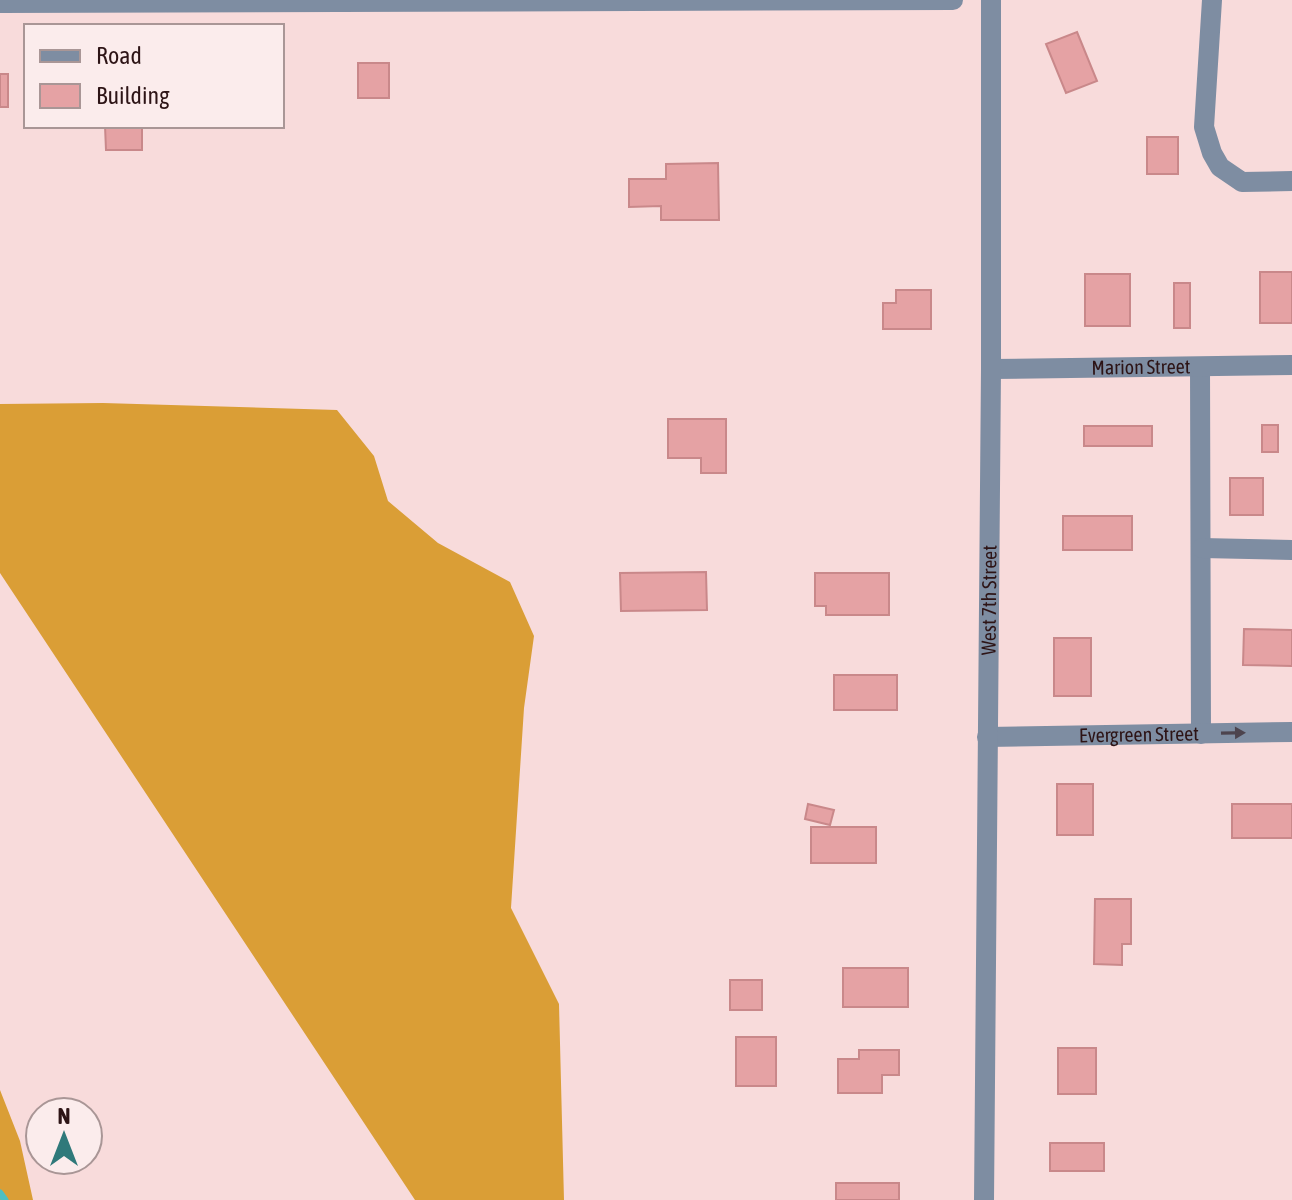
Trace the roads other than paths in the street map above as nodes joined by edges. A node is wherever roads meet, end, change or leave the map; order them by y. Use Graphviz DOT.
graph roads {
  1 [pos="953,0"];
  2 [pos="991,0"];
  3 [pos="1212,0"];
  4 [pos="162,1"];
  5 [pos="0,3"];
  6 [pos="1292,181"];
  7 [pos="1292,365"];
  8 [pos="1200,367"];
  9 [pos="991,369"];
  10 [pos="1202,548"];
  11 [pos="1292,550"];
  12 [pos="1292,732"];
  13 [pos="1201,734"];
  14 [pos="987,737"];
  15 [pos="984,1200"];
  1 -- 4 [label="street"];
  2 -- 9 [label="street, West 7th Street"];
  3 -- 6 [label="street"];
  4 -- 5 [label="street"];
  7 -- 8 [label="street, Marion Street"];
  8 -- 9 [label="street, Marion Street"];
  8 -- 10 [label="street"];
  9 -- 14 [label="street, West 7th Street"];
  10 -- 11 [label="street"];
  10 -- 13 [label="street"];
  13 -- 12 [label="street, Evergreen Street, one-way"];
  13 -- 14 [label="street, Evergreen Street"];
  14 -- 15 [label="street, West 7th Street"];
}
